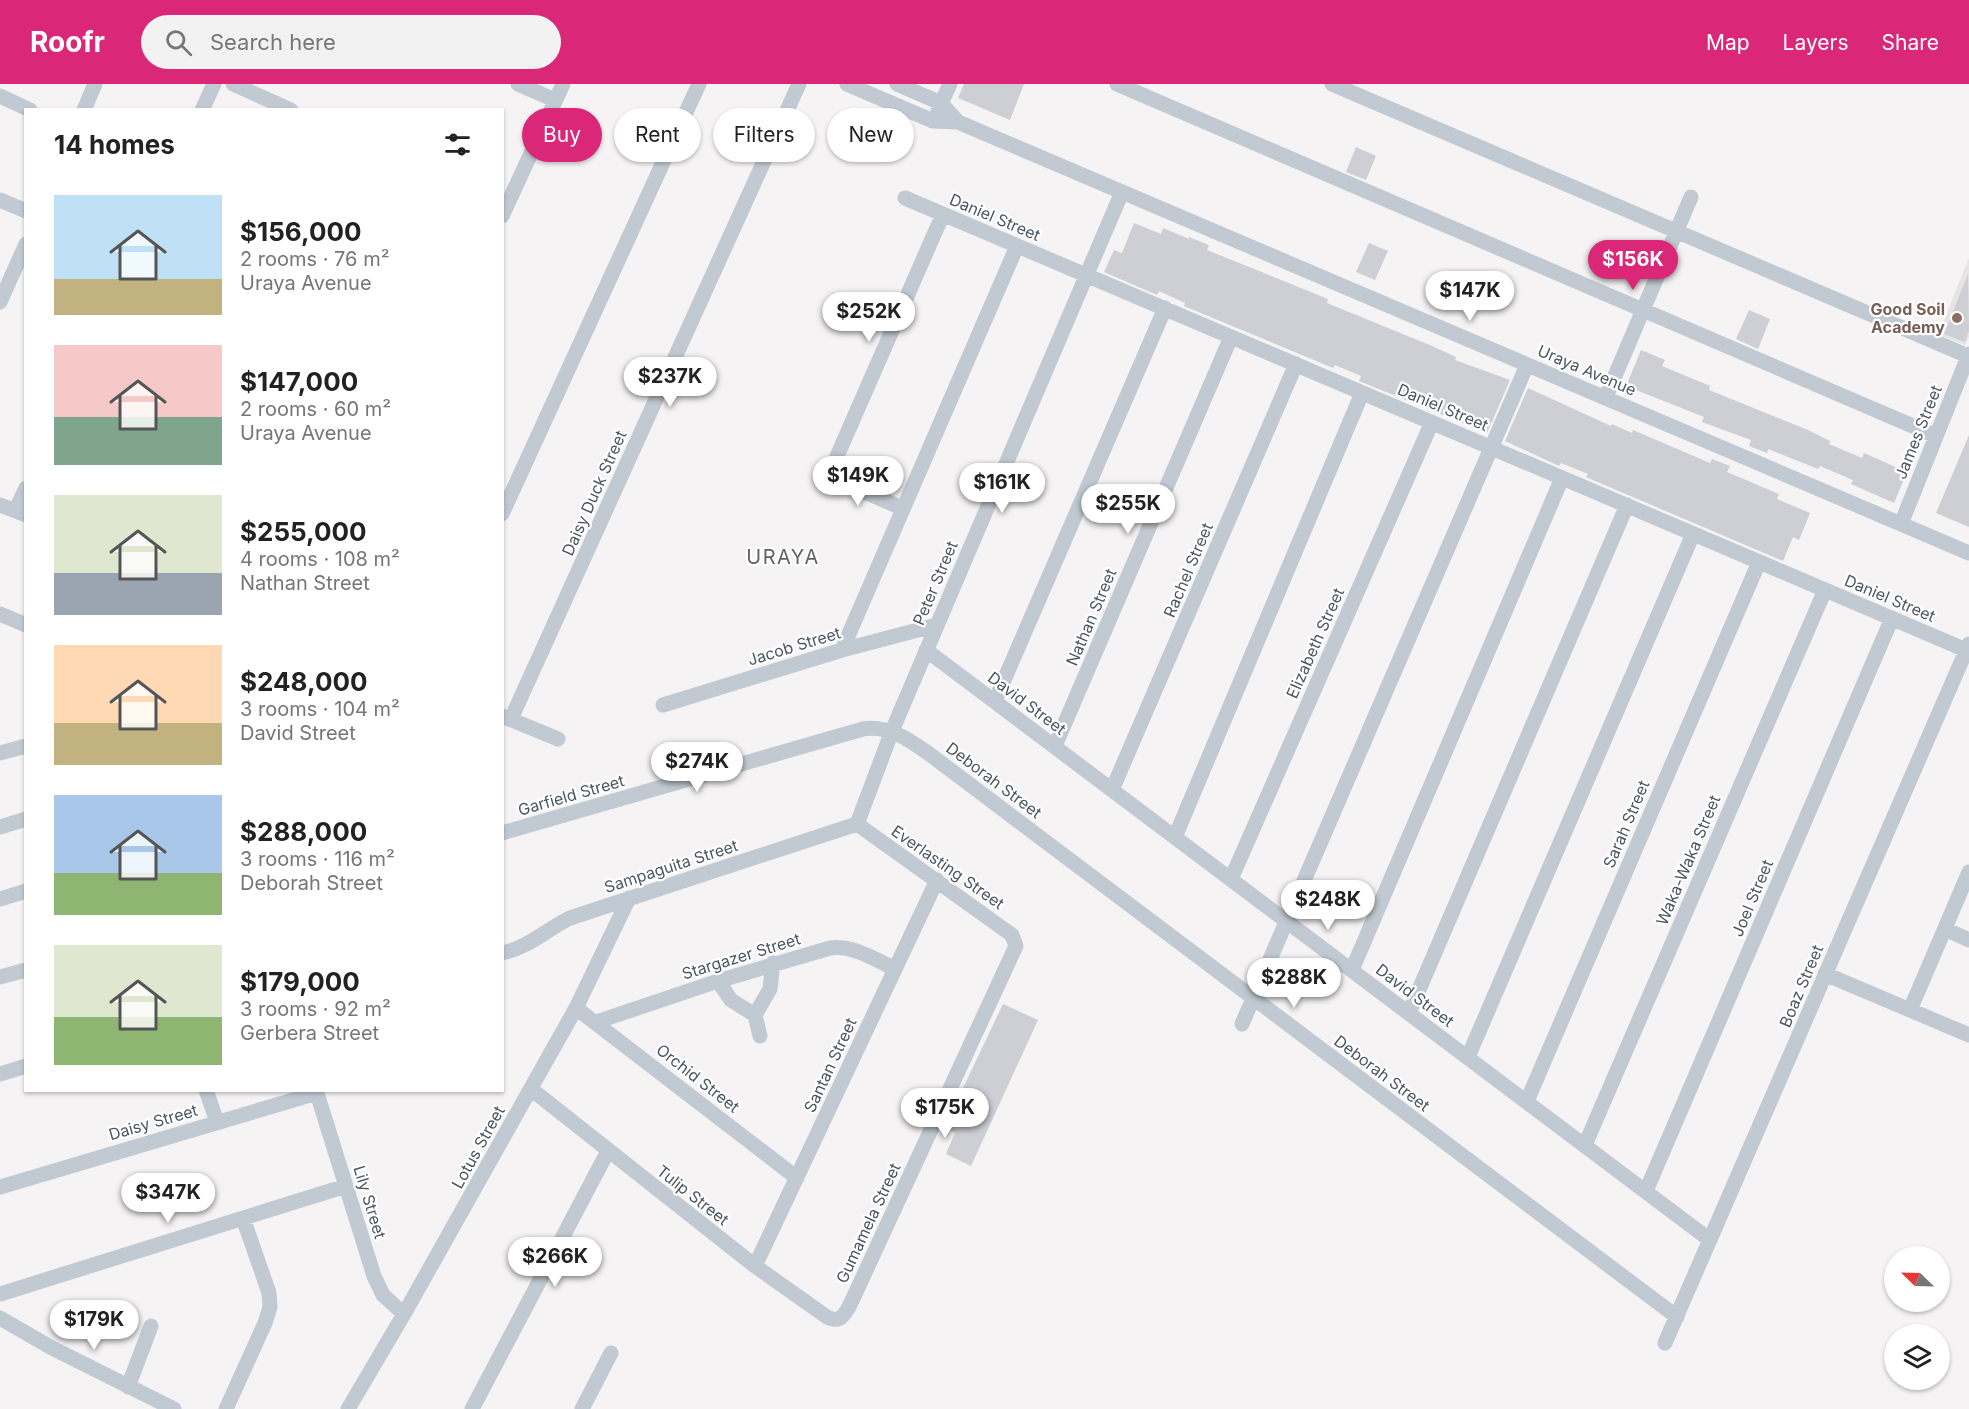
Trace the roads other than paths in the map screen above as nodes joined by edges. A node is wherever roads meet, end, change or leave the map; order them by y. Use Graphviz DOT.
graph roads {
  1 [pos="95,84"];
  2 [pos="214,84"];
  3 [pos="233,84"];
  4 [pos="518,84"];
  5 [pos="562,84"];
  6 [pos="699,84"];
  7 [pos="799,84"];
  8 [pos="847,84"];
  9 [pos="897,84"];
  10 [pos="950,84"];
  11 [pos="1117,84"];
  12 [pos="1332,84"];
  13 [pos="0,96"];
  14 [pos="555,100"];
  15 [pos="941,103"];
  16 [pos="26,108"];
  17 [pos="85,108"];
  18 [pos="203,108"];
  19 [pos="287,108"];
  20 [pos="933,121"];
  21 [pos="958,122"];
  22 [pos="1122,192"];
  23 [pos="905,198"];
  24 [pos="1691,198"];
  25 [pos="0,200"];
  26 [pos="504,207"];
  27 [pos="24,210"];
  28 [pos="943,214"];
  29 [pos="1677,231"];
  30 [pos="1017,246"];
  31 [pos="24,248"];
  32 [pos="1086,275"];
  33 [pos="0,302"];
  34 [pos="1165,309"];
  35 [pos="1643,310"];
  36 [pos="1231,337"];
  37 [pos="1969,355"];
  38 [pos="1296,364"];
  39 [pos="1527,364"];
  40 [pos="1362,393"];
  41 [pos="1606,397"];
  42 [pos="1432,422"];
  43 [pos="1936,436"];
  44 [pos="1491,448"];
  45 [pos="1562,478"];
  46 [pos="24,496"];
  47 [pos="0,505"];
  48 [pos="1627,505"];
  49 [pos="902,508"];
  50 [pos="504,510"];
  51 [pos="20,513"];
  52 [pos="1901,524"];
  53 [pos="1693,534"];
  54 [pos="1969,553"];
  55 [pos="1759,562"];
  56 [pos="1825,590"];
  57 [pos="0,615"];
  58 [pos="1892,618"];
  59 [pos="24,624"];
  60 [pos="936,625"];
  61 [pos="1968,647"];
  62 [pos="926,650"];
  63 [pos="842,651"];
  64 [pos="1963,674"];
  65 [pos="995,702"];
  66 [pos="663,705"];
  67 [pos="507,718"];
  68 [pos="892,731"];
  69 [pos="558,739"];
  70 [pos="1055,746"];
  71 [pos="24,747"];
  72 [pos="0,753"];
  73 [pos="1112,790"];
  74 [pos="24,820"];
  75 [pos="857,824"];
  76 [pos="0,827"];
  77 [pos="504,832"];
  78 [pos="1175,837"];
  79 [pos="1969,873"];
  80 [pos="1231,879"];
  81 [pos="937,880"];
  82 [pos="24,892"];
  83 [pos="629,898"];
  84 [pos="0,899"];
  85 [pos="1287,921"];
  86 [pos="1945,929"];
  87 [pos="1969,940"];
  88 [pos="1016,942"];
  89 [pos="504,952"];
  90 [pos="773,963"];
  91 [pos="895,969"];
  92 [pos="1352,970"];
  93 [pos="24,971"];
  94 [pos="1825,974"];
  95 [pos="0,977"];
  96 [pos="718,981"];
  97 [pos="1253,998"];
  98 [pos="576,1008"];
  99 [pos="1910,1010"];
  100 [pos="1409,1013"];
  101 [pos="755,1015"];
  102 [pos="596,1022"];
  103 [pos="1242,1024"];
  104 [pos="1969,1035"];
  105 [pos="760,1036"];
  106 [pos="1467,1057"];
  107 [pos="24,1067"];
  108 [pos="0,1074"];
  109 [pos="531,1089"];
  110 [pos="207,1092"];
  111 [pos="316,1092"];
  112 [pos="1527,1101"];
  113 [pos="217,1122"];
  114 [pos="1585,1145"];
  115 [pos="608,1151"];
  116 [pos="797,1178"];
  117 [pos="0,1186"];
  118 [pos="346,1186"];
  119 [pos="1646,1191"];
  120 [pos="243,1218"];
  121 [pos="1710,1240"];
  122 [pos="756,1266"];
  123 [pos="0,1294"];
  124 [pos="404,1314"];
  125 [pos="1677,1317"];
  126 [pos="0,1318"];
  127 [pos="839,1320"];
  128 [pos="151,1326"];
  129 [pos="1665,1343"];
  130 [pos="611,1353"];
  131 [pos="128,1387"];
  132 [pos="174,1409"];
  133 [pos="226,1409"];
  134 [pos="348,1409"];
  135 [pos="472,1409"];
  136 [pos="582,1409"];
  1 -- 17 [label="street"];
  2 -- 18 [label="street"];
  3 -- 19 [label="street"];
  4 -- 14 [label="street"];
  5 -- 14 [label="street"];
  6 -- 50 [label="street"];
  7 -- 67 [label="street, Daisy Duck Street"];
  8 -- 20 [label="street, Uraya Avenue"];
  9 -- 15 [label="street, Uraya Avenue"];
  10 -- 15 [label="street"];
  11 -- 35 [label="street"];
  12 -- 29 [label="street"];
  13 -- 16 [label="street"];
  14 -- 26 [label="street"];
  15 -- 20 [label="street"];
  15 -- 21 [label="street, Uraya Avenue"];
  20 -- 21 [label="street, Uraya Avenue"];
  21 -- 22 [label="street, Uraya Avenue"];
  22 -- 32 [label="street, Peter Street"];
  22 -- 39 [label="street, Uraya Avenue"];
  23 -- 28 [label="street, Daniel Street"];
  24 -- 29 [label="street"];
  25 -- 27 [label="street"];
  28 -- 30 [label="street, Daniel Street"];
  28 -- 49 [label="street"];
  29 -- 35 [label="street"];
  29 -- 37 [label="street"];
  30 -- 32 [label="street, Daniel Street"];
  30 -- 49 [label="street"];
  31 -- 33 [label="street"];
  32 -- 34 [label="street, Daniel Street"];
  32 -- 60 [label="street, Peter Street"];
  34 -- 36 [label="street, Daniel Street"];
  34 -- 65 [label="street"];
  35 -- 41 [label="street"];
  35 -- 43 [label="street"];
  36 -- 38 [label="street, Daniel Street"];
  36 -- 70 [label="street, Nathan Street"];
  37 -- 43 [label="street, James Street"];
  38 -- 40 [label="street, Daniel Street"];
  38 -- 73 [label="street, Rachel Street"];
  39 -- 41 [label="street, Uraya Avenue"];
  39 -- 44 [label="street"];
  40 -- 42 [label="street, Daniel Street"];
  40 -- 78 [label="street"];
  41 -- 52 [label="street, Uraya Avenue"];
  42 -- 44 [label="street, Daniel Street"];
  42 -- 80 [label="street, Elizabeth Street"];
  43 -- 52 [label="street, James Street"];
  44 -- 45 [label="street, Daniel Street"];
  44 -- 85 [label="street"];
  45 -- 48 [label="street, Daniel Street"];
  45 -- 92 [label="street"];
  46 -- 51 [label="street"];
  47 -- 51 [label="street"];
  48 -- 53 [label="street, Daniel Street"];
  48 -- 100 [label="street"];
  49 -- 63 [label="street"];
  52 -- 54 [label="street, Uraya Avenue"];
  53 -- 55 [label="street, Daniel Street"];
  53 -- 106 [label="street"];
  55 -- 56 [label="street, Daniel Street"];
  55 -- 112 [label="street, Sarah Street"];
  56 -- 58 [label="street, Daniel Street"];
  56 -- 114 [label="street, Waka-Waka Street"];
  57 -- 59 [label="street"];
  58 -- 61 [label="street, Daniel Street"];
  58 -- 119 [label="street, Joel Street"];
  60 -- 62 [label="street, Peter Street"];
  60 -- 63 [label="street, Jacob Street"];
  61 -- 64 [label="street, Boaz Street"];
  62 -- 65 [label="street, David Street"];
  62 -- 68 [label="street, Peter Street"];
  63 -- 66 [label="street, Jacob Street"];
  64 -- 94 [label="street, Boaz Street"];
  65 -- 70 [label="street, David Street"];
  67 -- 69 [label="street"];
  68 -- 75 [label="street, Peter Street"];
  68 -- 77 [label="street, Garfield Street"];
  68 -- 97 [label="street, Deborah Street"];
  70 -- 73 [label="street, David Street"];
  71 -- 72 [label="street"];
  73 -- 78 [label="street, David Street"];
  74 -- 76 [label="street"];
  75 -- 81 [label="street, Everlasting Street"];
  75 -- 83 [label="street, Sampaguita Street"];
  78 -- 80 [label="street, David Street"];
  79 -- 86 [label="street"];
  80 -- 85 [label="street, David Street"];
  81 -- 88 [label="street, Everlasting Street"];
  81 -- 91 [label="street, Santan Street"];
  82 -- 84 [label="street"];
  83 -- 89 [label="street, Sampaguita Street"];
  83 -- 98 [label="street, Lotus Street"];
  85 -- 92 [label="street, David Street"];
  85 -- 97 [label="street"];
  86 -- 87 [label="street"];
  86 -- 99 [label="street"];
  88 -- 127 [label="street, Gumamela Street"];
  90 -- 91 [label="street, Stargazer Street"];
  90 -- 96 [label="street, Stargazer Street"];
  90 -- 101 [label="street"];
  91 -- 116 [label="street, Santan Street"];
  92 -- 100 [label="street, David Street"];
  93 -- 95 [label="street"];
  94 -- 99 [label="street"];
  94 -- 121 [label="street, Boaz Street"];
  96 -- 101 [label="street"];
  96 -- 102 [label="street, Stargazer Street"];
  97 -- 103 [label="street"];
  97 -- 125 [label="street, Deborah Street"];
  98 -- 102 [label="street, Orchid Street"];
  98 -- 109 [label="street, Lotus Street"];
  99 -- 104 [label="street"];
  100 -- 106 [label="street, David Street"];
  101 -- 105 [label="street"];
  102 -- 116 [label="street, Orchid Street"];
  106 -- 112 [label="street, David Street"];
  107 -- 108 [label="street"];
  109 -- 115 [label="street, Tulip Street"];
  109 -- 124 [label="street, Lotus Street"];
  110 -- 113 [label="street"];
  111 -- 113 [label="street, Daisy Street"];
  111 -- 118 [label="street, Lily Street"];
  112 -- 114 [label="street, David Street"];
  113 -- 117 [label="street, Daisy Street"];
  114 -- 119 [label="street, David Street"];
  115 -- 122 [label="street, Tulip Street"];
  115 -- 135 [label="street"];
  116 -- 122 [label="street, Santan Street"];
  118 -- 120 [label="street"];
  118 -- 124 [label="street, Lily Street"];
  119 -- 121 [label="street, David Street"];
  120 -- 123 [label="street"];
  120 -- 133 [label="street"];
  121 -- 125 [label="street, Boaz Street"];
  122 -- 127 [label="street, Tulip Street"];
  124 -- 134 [label="street, Lotus Street"];
  125 -- 129 [label="street, Boaz Street"];
  126 -- 131 [label="street"];
  128 -- 131 [label="street"];
  130 -- 136 [label="street"];
  131 -- 132 [label="street"];
}
